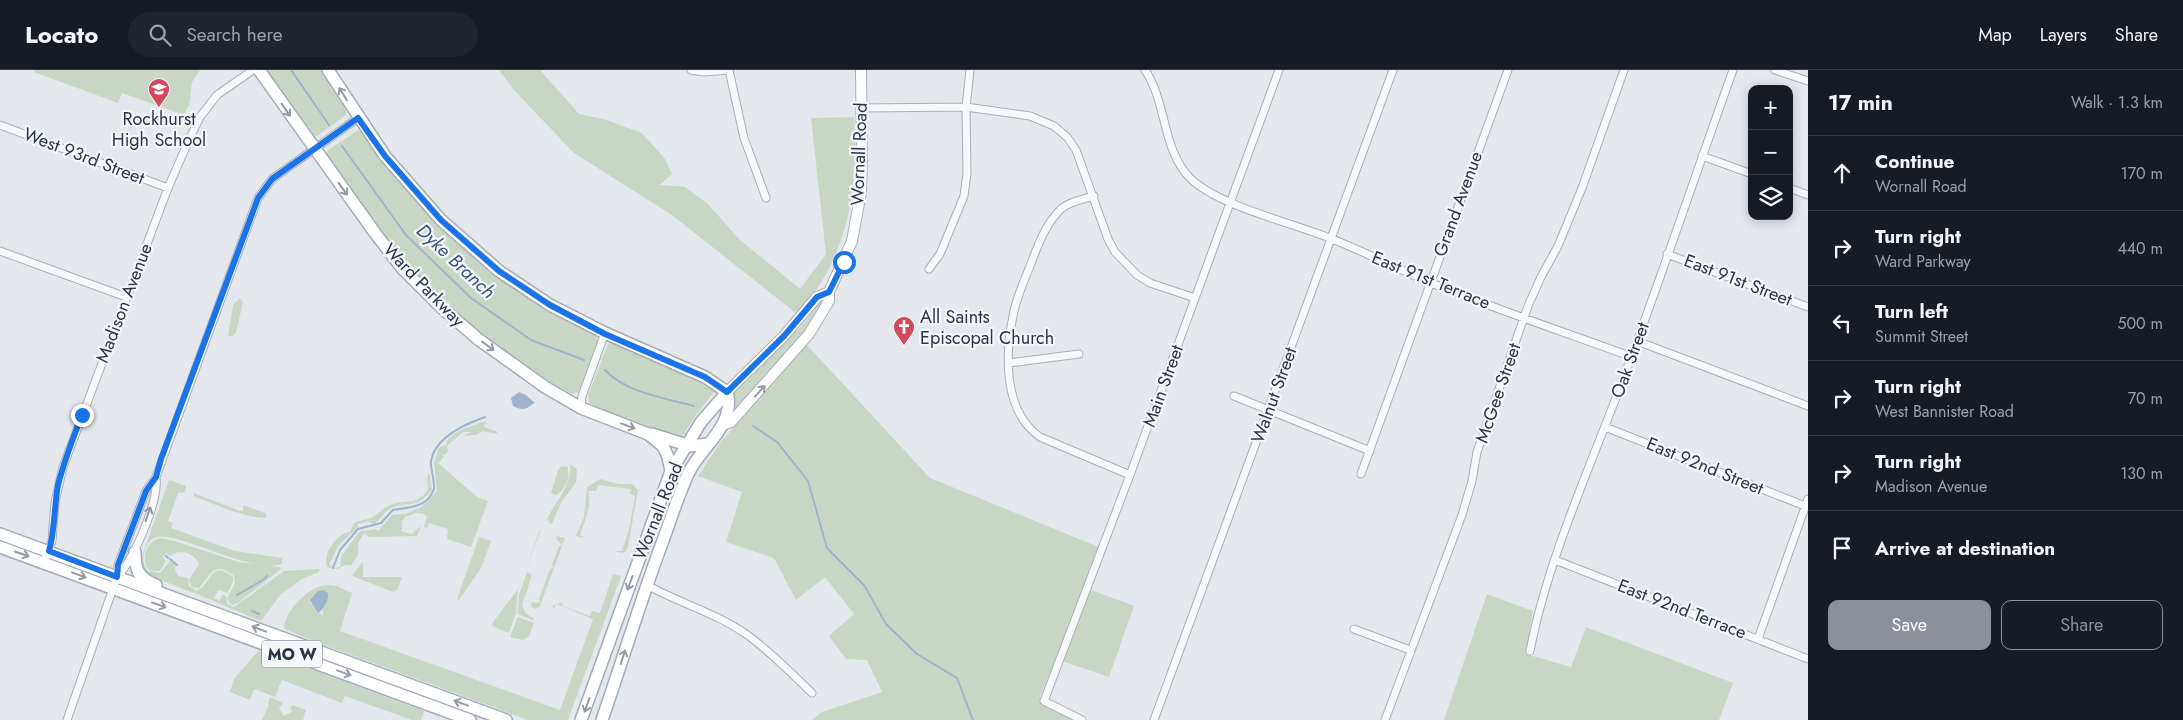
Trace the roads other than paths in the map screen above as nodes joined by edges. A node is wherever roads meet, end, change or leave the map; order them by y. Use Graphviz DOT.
graph roads {
  1 [pos="253,70"];
  2 [pos="259,70"];
  3 [pos="328,70"];
  4 [pos="691,70"];
  5 [pos="729,70"];
  6 [pos="861,70"];
  7 [pos="970,70"];
  8 [pos="1145,70"];
  9 [pos="1279,70"];
  10 [pos="1393,70"];
  11 [pos="1508,70"];
  12 [pos="1624,70"];
  13 [pos="1733,70"];
  14 [pos="1775,70"];
  15 [pos="1808,81"];
  16 [pos="966,107"];
  17 [pos="861,108"];
  18 [pos="358,118"];
  19 [pos="0,125"];
  20 [pos="314,150"];
  21 [pos="1702,156"];
  22 [pos="1748,173"];
  23 [pos="168,188"];
  24 [pos="1793,189"];
  25 [pos="1808,195"];
  26 [pos="1094,196"];
  27 [pos="766,198"];
  28 [pos="1230,202"];
  29 [pos="1332,239"];
  30 [pos="0,251"];
  31 [pos="1667,254"];
  32 [pos="929,269"];
  33 [pos="1429,282"];
  34 [pos="829,292"];
  35 [pos="126,297"];
  36 [pos="1195,298"];
  37 [pos="1808,307"];
  38 [pos="1524,317"];
  39 [pos="605,334"];
  40 [pos="1637,341"];
  41 [pos="1079,354"];
  42 [pos="1632,356"];
  43 [pos="1009,363"];
  44 [pos="727,392"];
  45 [pos="1234,396"];
  46 [pos="1808,406"];
  47 [pos="581,408"];
  48 [pos="1268,409"];
  49 [pos="725,424"];
  50 [pos="1605,427"];
  51 [pos="648,434"];
  52 [pos="708,444"];
  53 [pos="686,445"];
  54 [pos="1370,451"];
  55 [pos="671,472"];
  56 [pos="1361,474"];
  57 [pos="1130,475"];
  58 [pos="156,477"];
  59 [pos="1807,502"];
  60 [pos="4,535"];
  61 [pos="1,550"];
  62 [pos="135,552"];
  63 [pos="47,557"];
  64 [pos="1555,560"];
  65 [pos="115,583"];
  66 [pos="647,585"];
  67 [pos="213,612"];
  68 [pos="1354,629"];
  69 [pos="1758,638"];
  70 [pos="1410,650"];
  71 [pos="1530,651"];
  72 [pos="1808,659"];
  73 [pos="618,675"];
  74 [pos="812,693"];
  75 [pos="66,720"];
  76 [pos="470,720"];
  77 [pos="506,720"];
  78 [pos="581,720"];
  79 [pos="602,720"];
  80 [pos="609,720"];
  81 [pos="1082,720"];
  82 [pos="1154,720"];
  83 [pos="1385,720"];
  1 -- 23 [label="street, Madison Avenue"];
  2 -- 20 [label="main road, Ward Parkway, one-way"];
  18 -- 3 [label="main road, one-way"];
  4 -- 5 [label="street"];
  5 -- 27 [label="street"];
  6 -- 17 [label="main road, Wornall Road"];
  7 -- 16 [label="street"];
  8 -- 28 [label="street, East 91st Terrace"];
  9 -- 28 [label="street, Main Street"];
  10 -- 29 [label="street, Walnut Street"];
  11 -- 33 [label="street, Grand Avenue"];
  12 -- 38 [label="street, McGee Street"];
  13 -- 21 [label="street, Oak Street"];
  14 -- 15 [label="street"];
  16 -- 17 [label="street"];
  16 -- 26 [label="street"];
  16 -- 32 [label="street"];
  17 -- 34 [label="main road, Wornall Road"];
  18 -- 20 [label="street"];
  18 -- 39 [label="main road"];
  19 -- 23 [label="street, West 93rd Street"];
  20 -- 47 [label="main road, Ward Parkway, one-way"];
  20 -- 58 [label="street"];
  21 -- 22 [label="street"];
  21 -- 31 [label="street, Oak Street"];
  23 -- 35 [label="street, Madison Avenue"];
  24 -- 25 [label="street"];
  26 -- 36 [label="street"];
  26 -- 43 [label="street"];
  28 -- 29 [label="street, East 91st Terrace"];
  28 -- 36 [label="street, Main Street"];
  29 -- 33 [label="street, East 91st Terrace"];
  29 -- 48 [label="street, Walnut Street"];
  30 -- 35 [label="street"];
  31 -- 37 [label="street, East 91st Street"];
  31 -- 40 [label="street, Oak Street"];
  33 -- 38 [label="street, East 91st Terrace"];
  33 -- 54 [label="street, Grand Avenue"];
  34 -- 44 [label="main road, Wornall Road"];
  49 -- 34 [label="main road, Wornall Road, one-way"];
  35 -- 63 [label="street, Madison Avenue"];
  36 -- 57 [label="street, Main Street"];
  38 -- 42 [label="street, East 91st Terrace"];
  38 -- 70 [label="street, McGee Street"];
  39 -- 44 [label="main road"];
  39 -- 47 [label="street"];
  40 -- 42 [label="street, Oak Street"];
  40 -- 46 [label="street"];
  41 -- 43 [label="street"];
  42 -- 50 [label="street, Oak Street"];
  43 -- 57 [label="street"];
  44 -- 49 [label="main road"];
  44 -- 53 [label="main road, Wornall Road"];
  45 -- 48 [label="street"];
  47 -- 51 [label="main road, Ward Parkway, one-way"];
  48 -- 54 [label="street"];
  48 -- 82 [label="street, Walnut Street"];
  49 -- 52 [label="main road, Wornall Road"];
  50 -- 59 [label="street, East 92nd Street"];
  50 -- 64 [label="street, Oak Street"];
  51 -- 53 [label="main road, Ward Parkway"];
  51 -- 55 [label="main road, Ward Parkway"];
  52 -- 53 [label="main road, Ward Parkway"];
  52 -- 66 [label="main road, Wornall Road"];
  53 -- 55 [label="main road, Wornall Road"];
  54 -- 56 [label="street, Grand Avenue"];
  55 -- 78 [label="main road, Wornall Road, one-way"];
  57 -- 81 [label="street, Main Street"];
  62 -- 58 [label="street, one-way"];
  58 -- 65 [label="street"];
  59 -- 69 [label="street"];
  60 -- 61 [label="street"];
  60 -- 63 [label="main road, MO W"];
  61 -- 63 [label="main road, MO W, one-way"];
  62 -- 65 [label="street"];
  62 -- 67 [label="main road"];
  63 -- 65 [label="main road, MO W"];
  64 -- 69 [label="street, East 92nd Terrace"];
  64 -- 71 [label="street, Oak Street"];
  65 -- 67 [label="main road, MO W"];
  65 -- 75 [label="street"];
  65 -- 76 [label="main road, MO W, one-way"];
  73 -- 66 [label="main road, Wornall Road, one-way"];
  66 -- 74 [label="street"];
  77 -- 67 [label="main road, MO W, one-way"];
  68 -- 70 [label="street"];
  69 -- 72 [label="street, East 92nd Terrace"];
  70 -- 83 [label="street, McGee Street"];
  73 -- 79 [label="main road, Wornall Road"];
  73 -- 80 [label="main road"];
}
